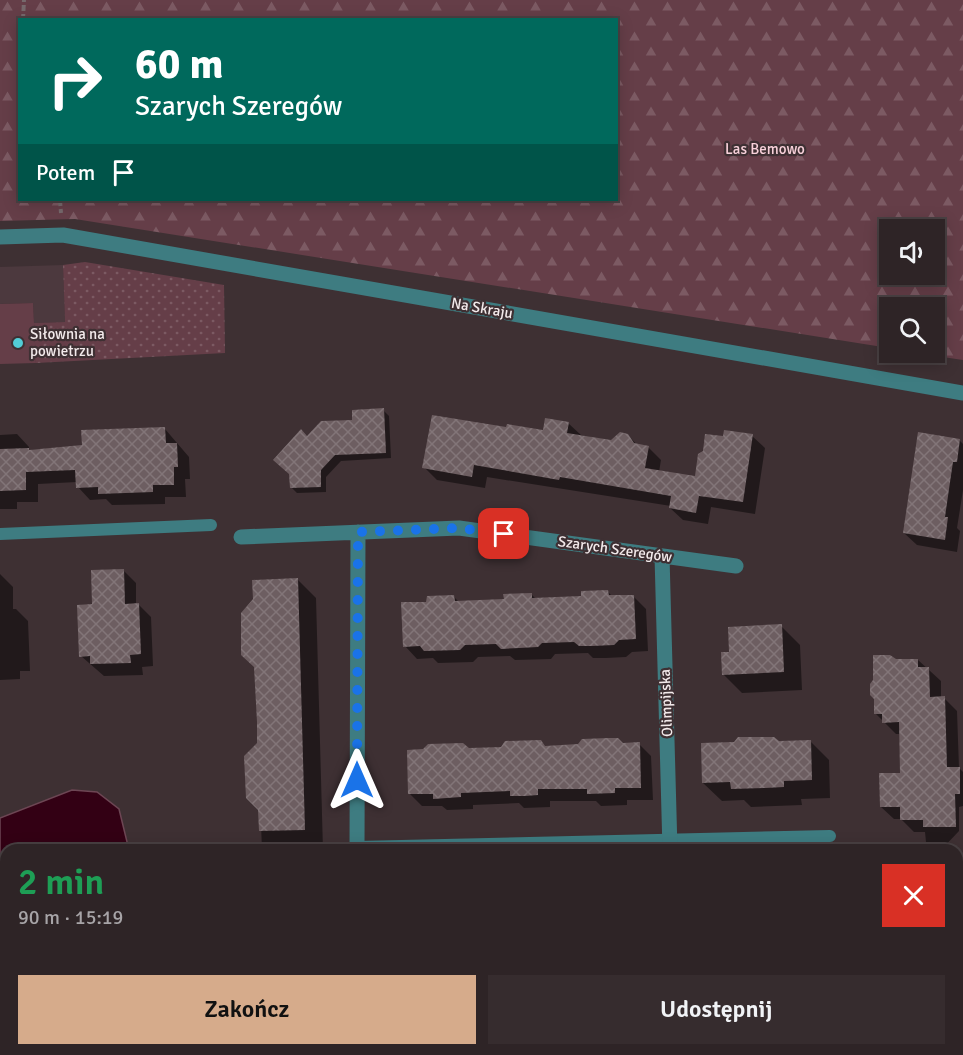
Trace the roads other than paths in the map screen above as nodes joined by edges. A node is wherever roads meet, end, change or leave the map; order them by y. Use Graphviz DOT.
graph roads {
  1 [pos="0,237"];
  2 [pos="963,393"];
  3 [pos="211,525"];
  4 [pos="358,532"];
  5 [pos="0,534"];
  6 [pos="241,537"];
  7 [pos="662,556"];
  8 [pos="736,566"];
  9 [pos="830,836"];
  10 [pos="357,844"];
  11 [pos="670,844"];
  12 [pos="688,844"];
  1 -- 2 [label="street, Na Skraju"];
  3 -- 5 [label="lane"];
  4 -- 6 [label="street, Szarych Szeregów"];
  4 -- 7 [label="street, Szarych Szeregów"];
  4 -- 10 [label="street"];
  7 -- 8 [label="street, Szarych Szeregów"];
  7 -- 11 [label="street, Olimpijska"];
  9 -- 12 [label="lane"];
}
